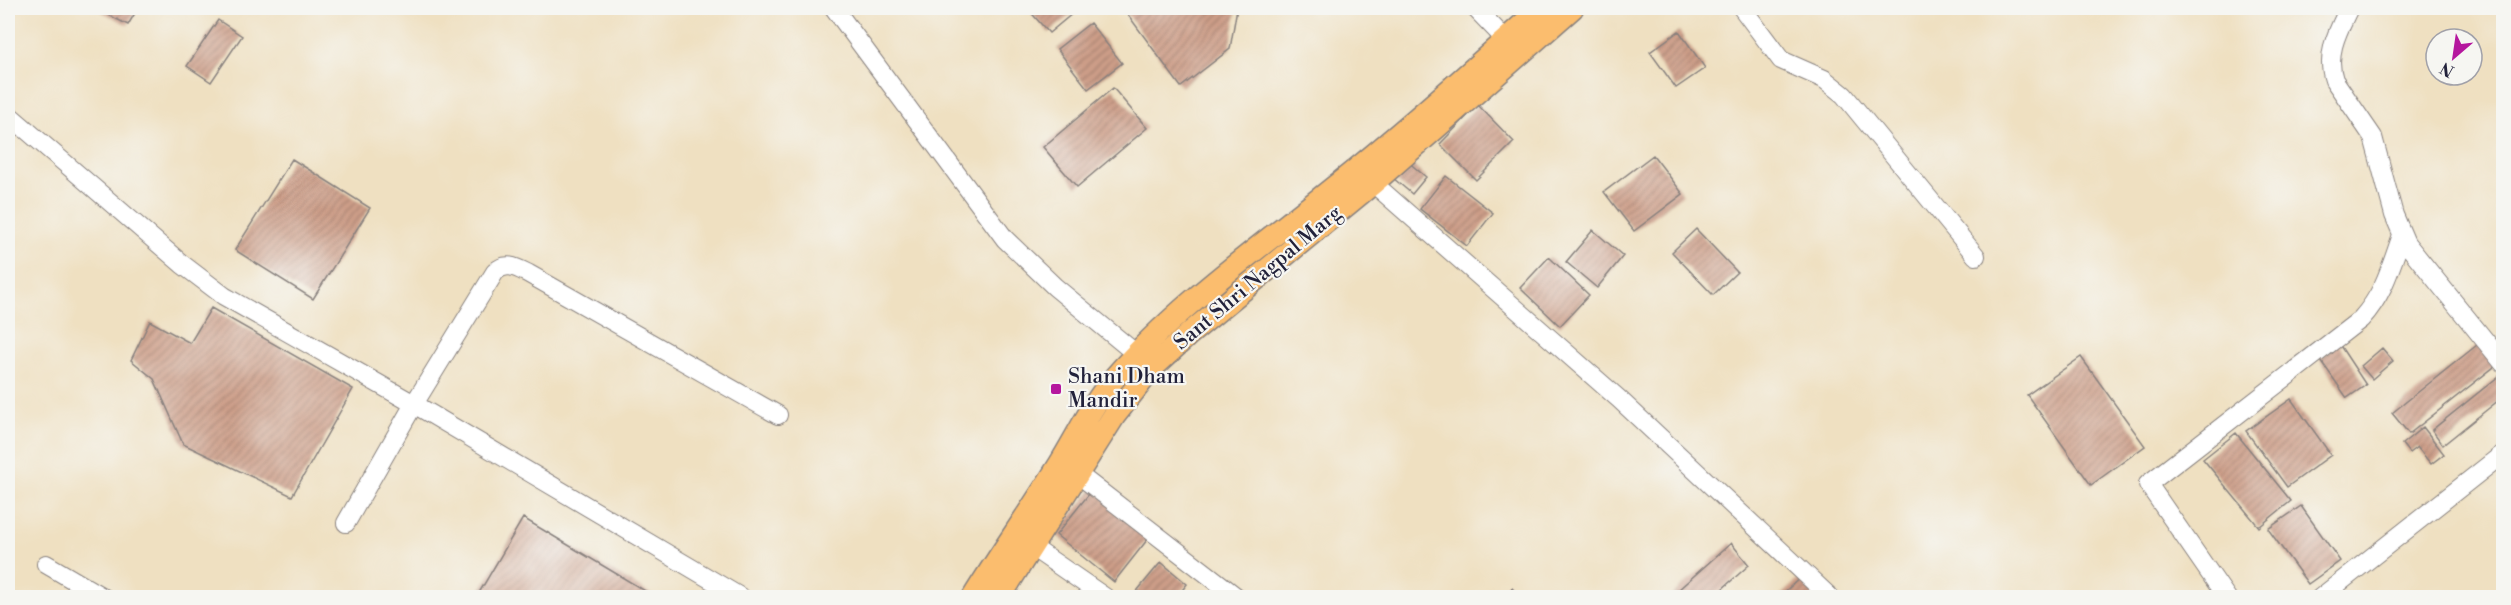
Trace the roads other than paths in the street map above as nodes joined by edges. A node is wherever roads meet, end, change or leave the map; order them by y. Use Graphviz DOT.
graph roads {
  1 [pos="834,8"];
  2 [pos="1475,8"];
  3 [pos="1541,8"];
  4 [pos="1572,8"];
  5 [pos="1742,8"];
  6 [pos="2349,8"];
  7 [pos="1506,40"];
  8 [pos="8,114"];
  9 [pos="1373,183"];
  10 [pos="2402,236"];
  11 [pos="1976,256"];
  12 [pos="1144,361"];
  13 [pos="2504,364"];
  14 [pos="414,404"];
  15 [pos="778,415"];
  16 [pos="2504,453"];
  17 [pos="1079,475"];
  18 [pos="346,523"];
  19 [pos="1032,547"];
  20 [pos="46,564"];
  21 [pos="104,597"];
  22 [pos="742,597"];
  23 [pos="973,597"];
  24 [pos="999,597"];
  25 [pos="1106,597"];
  26 [pos="1238,597"];
  27 [pos="1831,597"];
  28 [pos="2227,597"];
  29 [pos="2320,597"];
  1 -- 12 [label="street"];
  2 -- 7 [label="street"];
  3 -- 7 [label="main road, Sant Shri Nagpal Marg"];
  4 -- 9 [label="main road, Sant Shri Nagpal Marg"];
  5 -- 11 [label="street"];
  6 -- 10 [label="street"];
  7 -- 12 [label="main road, Sant Shri Nagpal Marg"];
  8 -- 14 [label="street"];
  9 -- 12 [label="main road, Sant Shri Nagpal Marg"];
  9 -- 27 [label="street"];
  10 -- 13 [label="street"];
  10 -- 28 [label="street"];
  12 -- 17 [label="main road, Sant Shri Nagpal Marg"];
  12 -- 23 [label="main road, Sant Shri Nagpal Marg"];
  14 -- 15 [label="street"];
  14 -- 18 [label="street"];
  14 -- 22 [label="street"];
  16 -- 29 [label="street"];
  17 -- 19 [label="main road, Sant Shri Nagpal Marg"];
  17 -- 26 [label="street"];
  19 -- 24 [label="main road, Sant Shri Nagpal Marg"];
  19 -- 25 [label="street"];
  20 -- 21 [label="street"];
}
